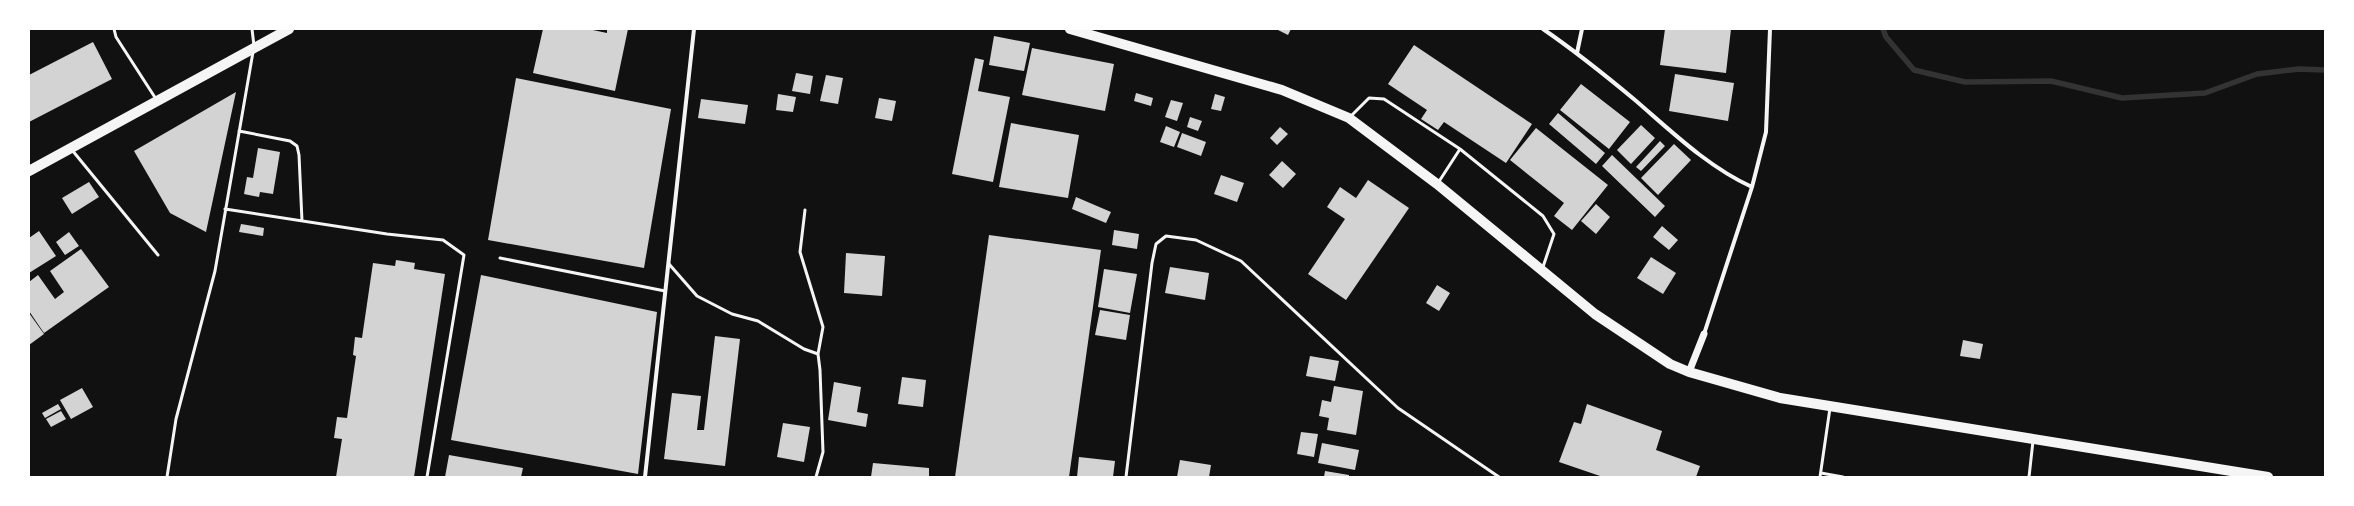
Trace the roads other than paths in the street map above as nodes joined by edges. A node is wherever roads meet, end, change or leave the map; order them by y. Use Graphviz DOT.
graph roads {
  1 [pos="114,29"];
  2 [pos="252,29"];
  3 [pos="289,29"];
  4 [pos="694,29"];
  5 [pos="1070,29"];
  6 [pos="1543,29"];
  7 [pos="1582,29"];
  8 [pos="1770,29"];
  9 [pos="254,48"];
  10 [pos="1577,53"];
  11 [pos="158,101"];
  12 [pos="1349,118"];
  13 [pos="239,131"];
  14 [pos="71,149"];
  15 [pos="1460,149"];
  16 [pos="29,171"];
  17 [pos="1437,184"];
  18 [pos="1752,188"];
  19 [pos="225,209"];
  20 [pos="806,210"];
  21 [pos="302,221"];
  22 [pos="158,255"];
  23 [pos="500,258"];
  24 [pos="669,264"];
  25 [pos="1542,271"];
  26 [pos="665,291"];
  27 [pos="1704,334"];
  28 [pos="818,354"];
  29 [pos="1689,372"];
  30 [pos="1830,406"];
  31 [pos="2034,439"];
  32 [pos="1820,475"];
  33 [pos="167,477"];
  34 [pos="427,477"];
  35 [pos="645,477"];
  36 [pos="816,477"];
  37 [pos="1126,477"];
  38 [pos="1499,477"];
  39 [pos="1843,477"];
  40 [pos="2029,477"];
  41 [pos="2268,477"];
  1 -- 11 [label="lane"];
  2 -- 9 [label="lane"];
  3 -- 9 [label="main road"];
  4 -- 24 [label="street"];
  5 -- 12 [label="main road"];
  6 -- 10 [label="street"];
  7 -- 10 [label="street"];
  8 -- 18 [label="street"];
  9 -- 11 [label="main road"];
  9 -- 13 [label="lane"];
  10 -- 18 [label="street"];
  11 -- 14 [label="main road"];
  12 -- 15 [label="lane"];
  12 -- 17 [label="main road"];
  13 -- 19 [label="lane"];
  13 -- 21 [label="lane"];
  14 -- 16 [label="main road"];
  14 -- 22 [label="lane"];
  15 -- 17 [label="lane"];
  15 -- 25 [label="lane"];
  17 -- 25 [label="main road"];
  18 -- 27 [label="street"];
  19 -- 21 [label="lane"];
  19 -- 33 [label="lane"];
  20 -- 28 [label="lane"];
  21 -- 34 [label="lane"];
  23 -- 26 [label="lane"];
  24 -- 26 [label="street"];
  24 -- 28 [label="lane"];
  25 -- 29 [label="main road"];
  26 -- 35 [label="street"];
  27 -- 29 [label="street"];
  28 -- 36 [label="lane"];
  29 -- 30 [label="main road"];
  30 -- 31 [label="main road"];
  30 -- 32 [label="lane"];
  31 -- 40 [label="lane"];
  31 -- 41 [label="main road"];
  32 -- 39 [label="lane"];
  37 -- 38 [label="lane"];
}
